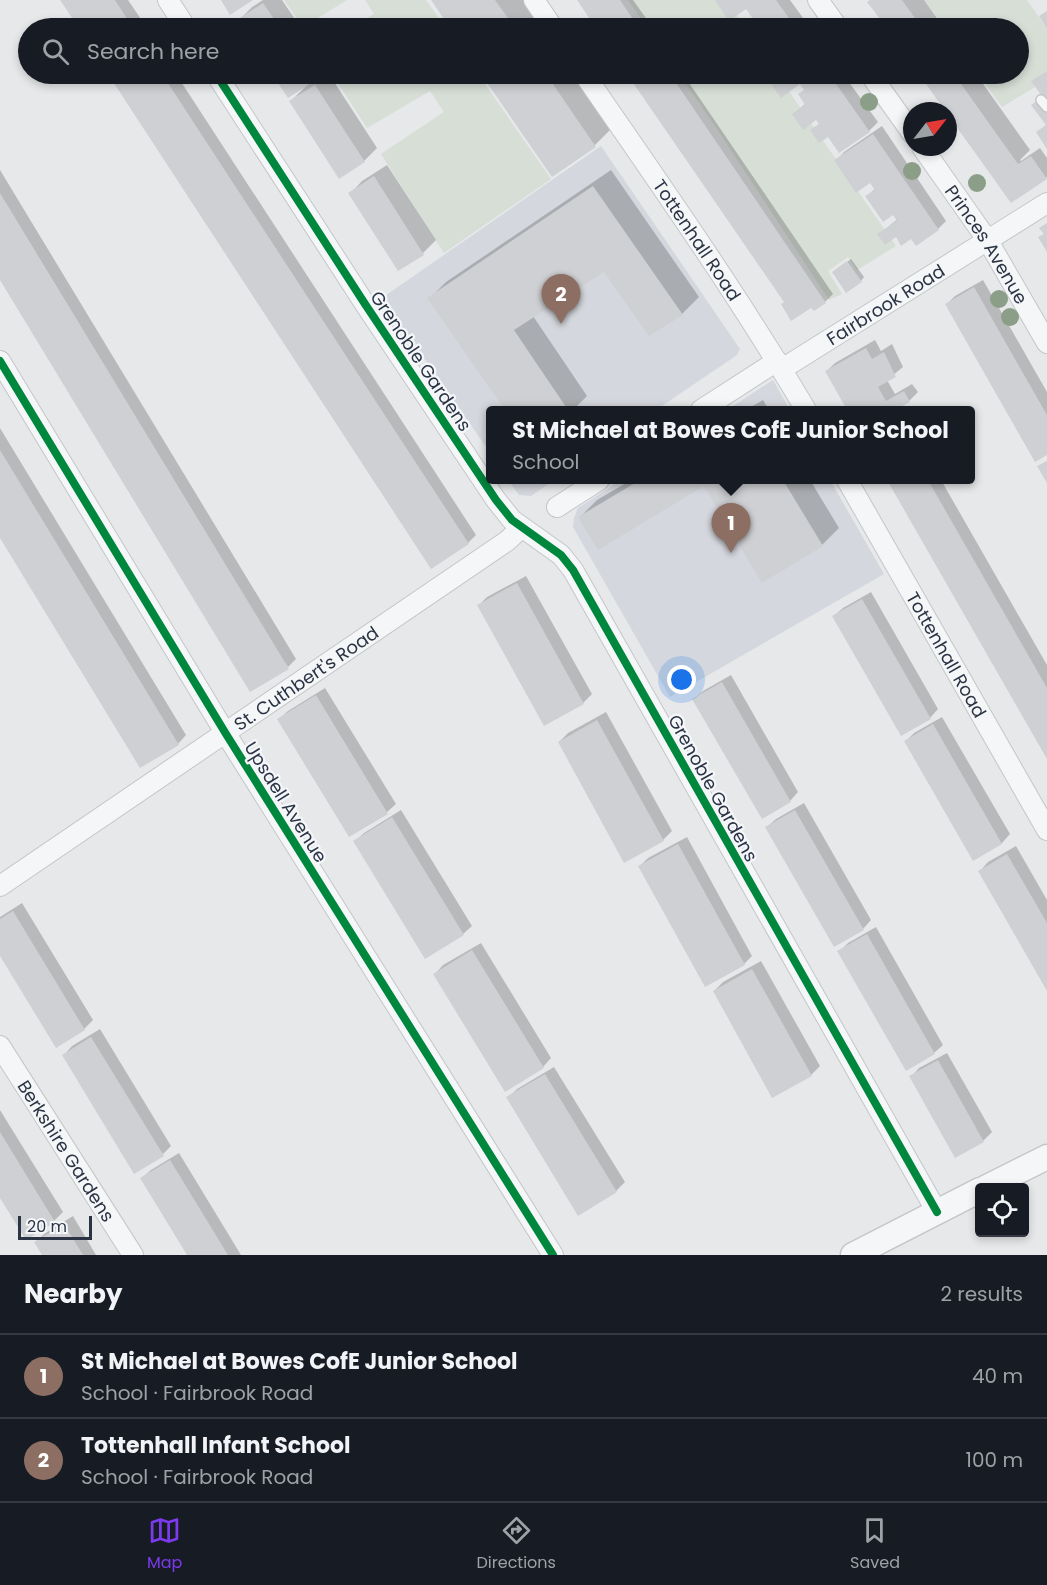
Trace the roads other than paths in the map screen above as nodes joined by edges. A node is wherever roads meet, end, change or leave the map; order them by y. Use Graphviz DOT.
graph roads {
  1 [pos="168,0"];
  2 [pos="534,0"];
  3 [pos="818,0"];
  4 [pos="180,18"];
  5 [pos="546,18"];
  6 [pos="831,18"];
  7 [pos="222,84"];
  8 [pos="591,84"];
  9 [pos="877,84"];
  10 [pos="903,120"];
  11 [pos="928,156"];
  12 [pos="1047,203"];
  13 [pos="988,241"];
  14 [pos="1047,343"];
  15 [pos="0,361"];
  16 [pos="779,365"];
  17 [pos="709,406"];
  18 [pos="803,406"];
  19 [pos="593,484"];
  20 [pos="849,484"];
  21 [pos="557,507"];
  22 [pos="520,528"];
  23 [pos="226,734"];
  24 [pos="1047,830"];
  25 [pos="0,886"];
  26 [pos="0,1046"];
  27 [pos="1047,1157"];
  28 [pos="995,1183"];
  29 [pos="975,1193"];
  30 [pos="937,1212"];
  31 [pos="133,1255"];
  32 [pos="553,1255"];
  33 [pos="853,1255"];
  1 -- 4 [label="street"];
  2 -- 5 [label="street"];
  3 -- 6 [label="street"];
  7 -- 22 [label="street, Grenoble Gardens"];
  8 -- 16 [label="street, Tottenhall Road"];
  9 -- 10 [label="street"];
  11 -- 13 [label="street, Princes Avenue"];
  12 -- 13 [label="street, Fairbrook Road"];
  13 -- 14 [label="street, Princes Avenue"];
  13 -- 16 [label="street, Fairbrook Road"];
  15 -- 23 [label="street, Upsdell Avenue"];
  16 -- 17 [label="street, Fairbrook Road"];
  16 -- 18 [label="street, Tottenhall Road"];
  19 -- 21 [label="street"];
  20 -- 24 [label="street, Tottenhall Road"];
  22 -- 23 [label="street, St. Cuthbert's Road"];
  22 -- 30 [label="street, Grenoble Gardens"];
  23 -- 25 [label="street, St. Cuthbert's Road"];
  23 -- 32 [label="street, Upsdell Avenue"];
  26 -- 31 [label="street, Berkshire Gardens"];
  27 -- 28 [label="street"];
  29 -- 30 [label="street"];
  30 -- 33 [label="street"];
}
